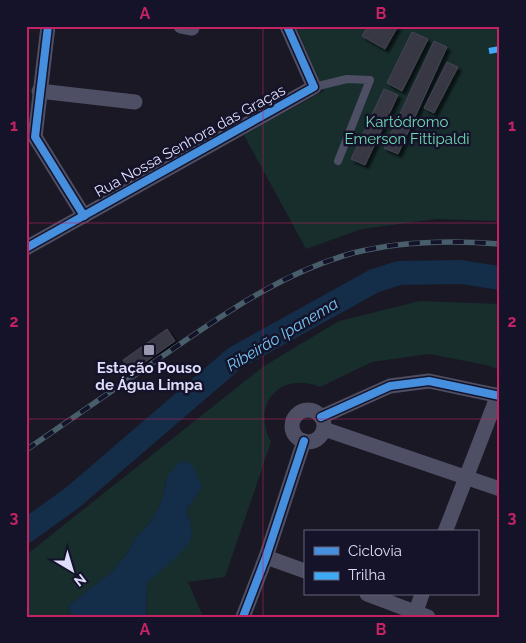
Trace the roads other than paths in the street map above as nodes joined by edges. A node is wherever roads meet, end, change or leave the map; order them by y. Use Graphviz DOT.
graph roads {
  1 [pos="48,26"];
  2 [pos="287,26"];
  3 [pos="314,87"];
  4 [pos="39,91"];
  5 [pos="135,102"];
  6 [pos="30,140"];
  7 [pos="338,161"];
  8 [pos="84,216"];
  9 [pos="26,248"];
  10 [pos="499,396"];
  11 [pos="322,423"];
  12 [pos="304,442"];
  13 [pos="466,477"];
  14 [pos="500,489"];
  15 [pos="447,530"];
  16 [pos="266,557"];
  17 [pos="304,571"];
  18 [pos="372,596"];
  19 [pos="422,596"];
  20 [pos="419,615"];
  21 [pos="243,617"];
  1 -- 4 [label="street"];
  2 -- 3 [label="street"];
  3 -- 7 [label="lane"];
  3 -- 8 [label="street, Rua Nossa Senhora das Graças"];
  4 -- 5 [label="street"];
  4 -- 6 [label="street"];
  6 -- 8 [label="street"];
  8 -- 9 [label="street, Rua Nossa Senhora das Graças"];
  10 -- 11 [label="street"];
  10 -- 13 [label="street"];
  11 -- 12 [label="street"];
  11 -- 12 [label="street"];
  11 -- 13 [label="street"];
  12 -- 16 [label="street"];
  13 -- 14 [label="street"];
  13 -- 15 [label="street"];
  16 -- 17 [label="street"];
  16 -- 21 [label="street"];
  18 -- 20 [label="street"];
  19 -- 20 [label="street"];
}
